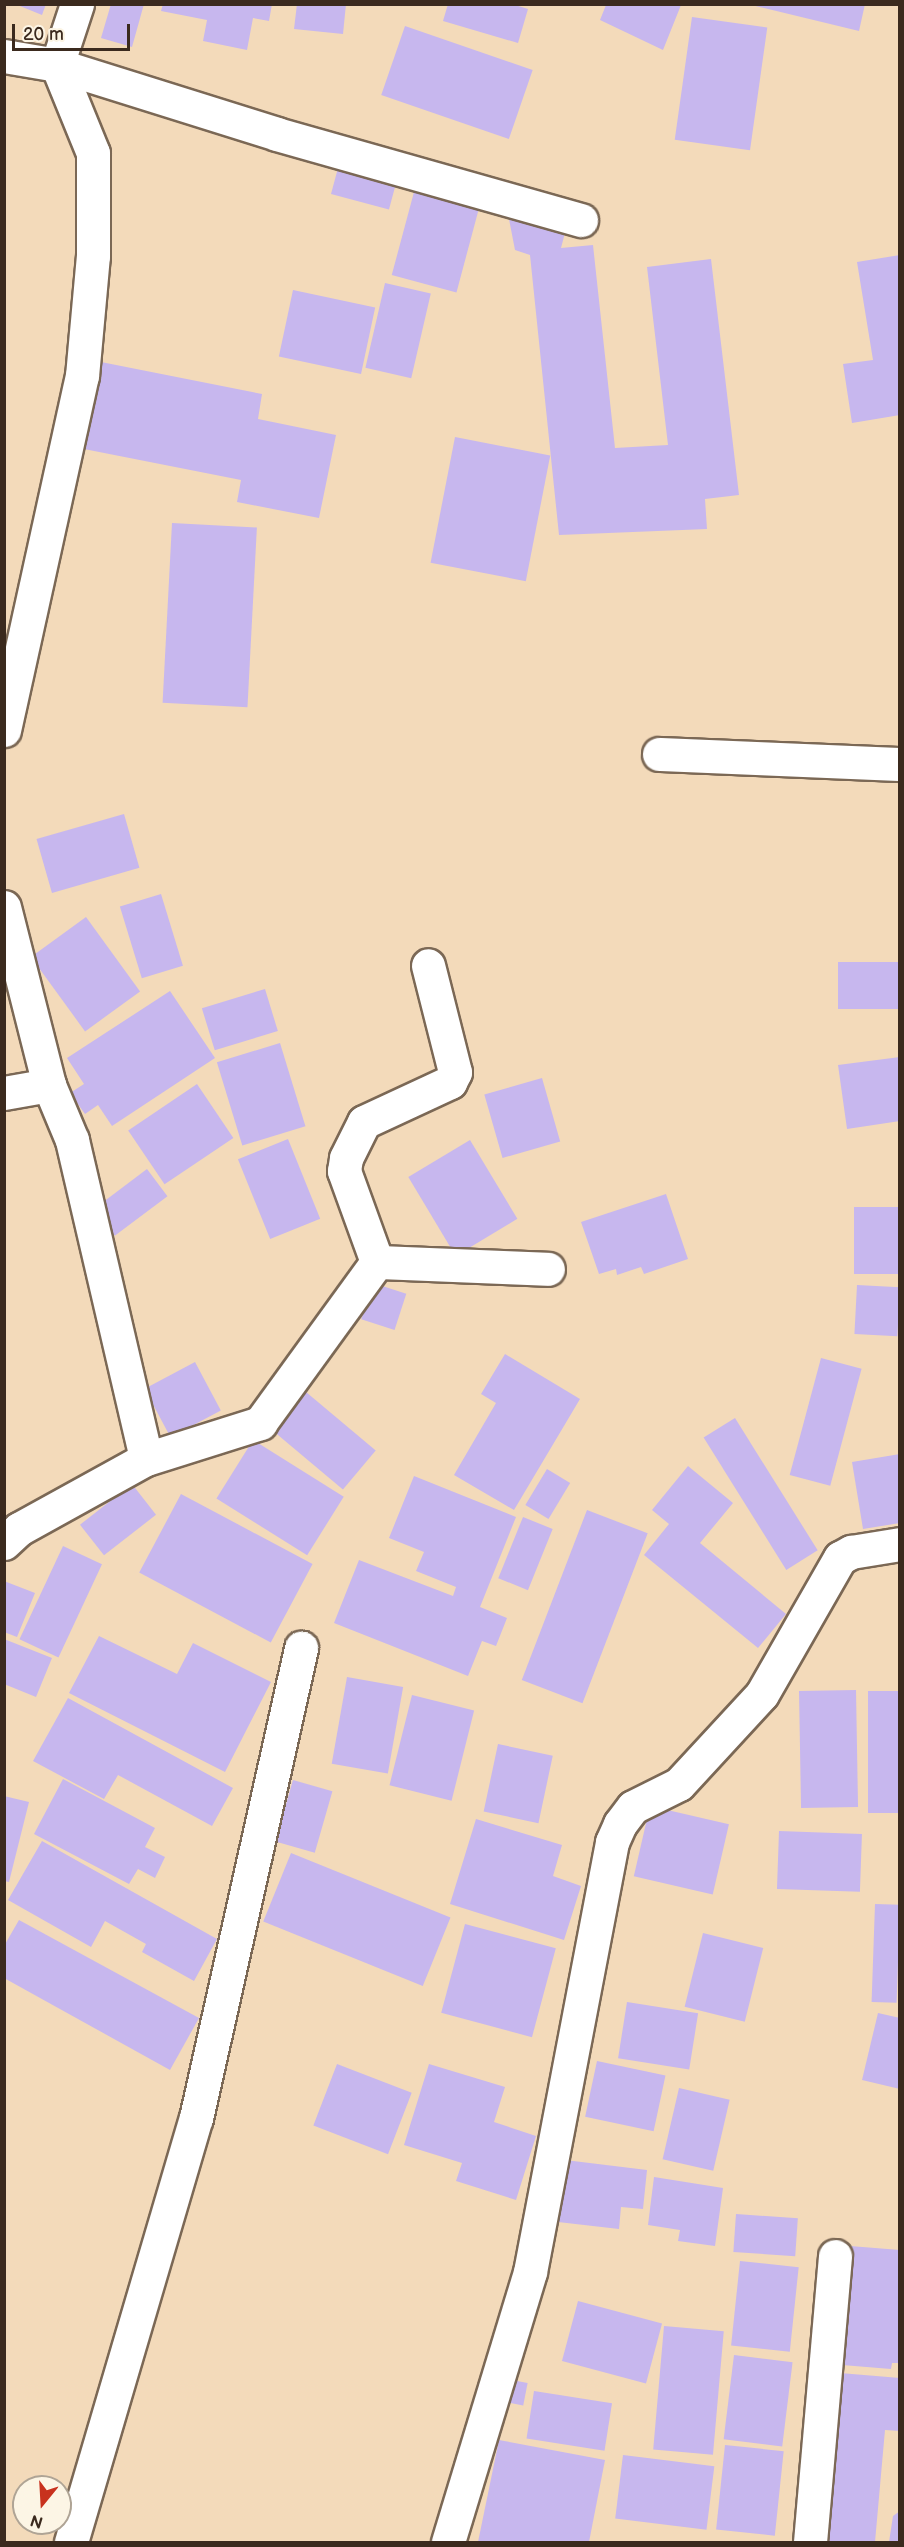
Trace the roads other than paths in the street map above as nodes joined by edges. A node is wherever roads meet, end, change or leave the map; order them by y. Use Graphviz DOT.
graph roads {
  1 [pos="77,4"];
  2 [pos="4,56"];
  3 [pos="57,64"];
  4 [pos="581,220"];
  5 [pos="4,730"];
  6 [pos="659,754"];
  7 [pos="900,764"];
  8 [pos="4,907"];
  9 [pos="428,965"];
  10 [pos="49,1085"];
  11 [pos="4,1093"];
  12 [pos="377,1262"];
  13 [pos="548,1269"];
  14 [pos="146,1459"];
  15 [pos="4,1543"];
  16 [pos="900,1544"];
  17 [pos="301,1648"];
  18 [pos="835,2256"];
  19 [pos="71,2542"];
  20 [pos="447,2542"];
  21 [pos="810,2542"];
  1 -- 3 [label="street"];
  2 -- 3 [label="street"];
  3 -- 4 [label="street"];
  3 -- 5 [label="street"];
  6 -- 7 [label="street"];
  8 -- 10 [label="street"];
  9 -- 12 [label="street"];
  10 -- 11 [label="street"];
  10 -- 14 [label="street"];
  12 -- 13 [label="street"];
  12 -- 14 [label="street"];
  14 -- 15 [label="street"];
  16 -- 20 [label="street"];
  17 -- 19 [label="street"];
  18 -- 21 [label="street"];
}
